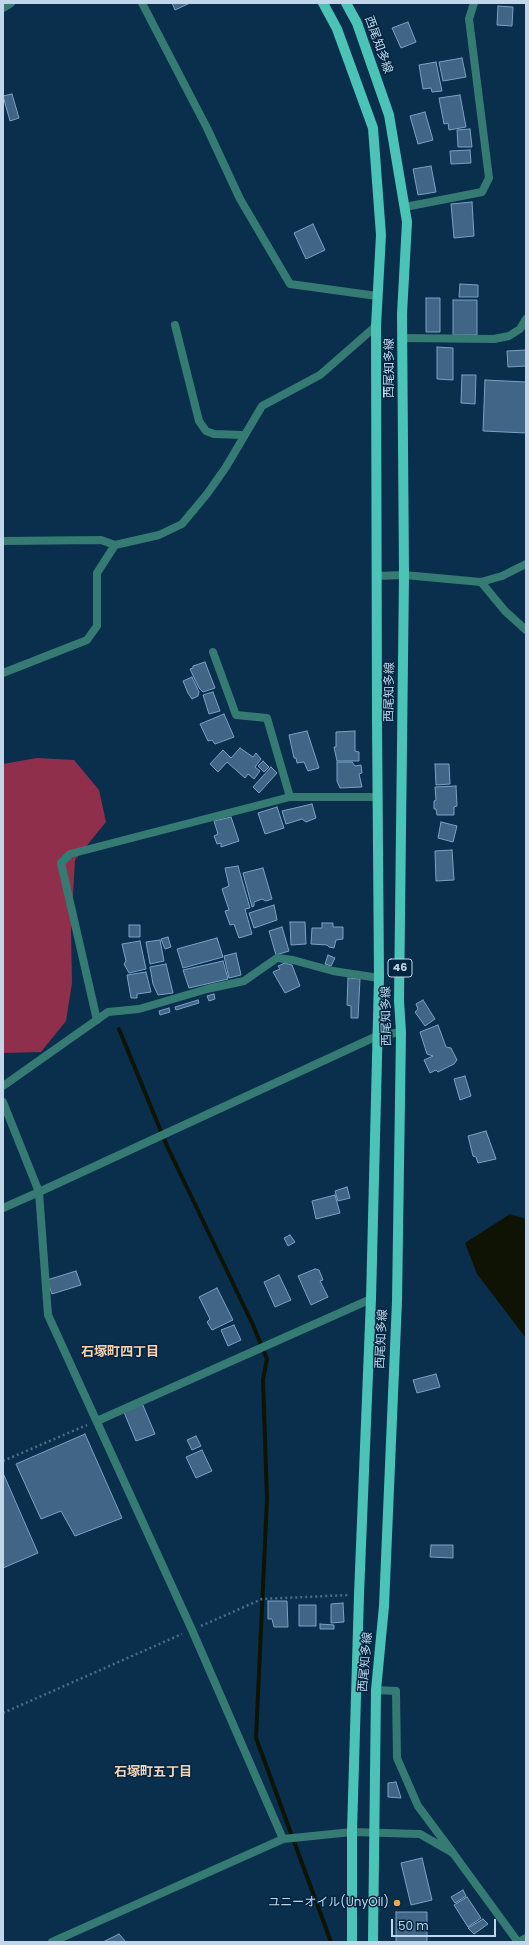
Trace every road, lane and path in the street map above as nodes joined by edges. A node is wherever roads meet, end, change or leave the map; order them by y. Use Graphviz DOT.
graph roads {
  1 [pos="11,3"];
  2 [pos="142,3"];
  3 [pos="323,3"];
  4 [pos="346,3"];
  5 [pos="474,3"];
  6 [pos="3,8"];
  7 [pos="405,207"];
  8 [pos="377,296"];
  9 [pos="526,319"];
  10 [pos="175,325"];
  11 [pos="376,326"];
  12 [pos="402,338"];
  13 [pos="243,435"];
  14 [pos="3,541"];
  15 [pos="115,545"];
  16 [pos="526,564"];
  17 [pos="404,575"];
  18 [pos="377,576"];
  19 [pos="480,582"];
  20 [pos="526,630"];
  21 [pos="213,652"];
  22 [pos="3,673"];
  23 [pos="290,797"];
  24 [pos="377,797"];
  25 [pos="379,978"];
  26 [pos="97,1020"];
  27 [pos="401,1032"];
  28 [pos="377,1036"];
  29 [pos="3,1086"];
  30 [pos="3,1102"];
  31 [pos="39,1192"];
  32 [pos="3,1208"];
  33 [pos="371,1299"];
  34 [pos="97,1420"];
  35 [pos="3,1461"];
  36 [pos="359,1595"];
  37 [pos="192,1630"];
  38 [pos="376,1690"];
  39 [pos="3,1713"];
  40 [pos="352,1832"];
  41 [pos="374,1833"];
  42 [pos="283,1839"];
  43 [pos="453,1853"];
  44 [pos="526,1938"];
  45 [pos="52,1942"];
  46 [pos="352,1942"];
  47 [pos="373,1942"];
  48 [pos="519,1942"];
  1 -- 6 [label="street"];
  2 -- 8 [label="street"];
  3 -- 8 [label="main road, 西尾知多線 / 46"];
  4 -- 7 [label="main road, 西尾知多線 / 46"];
  5 -- 7 [label="street"];
  7 -- 12 [label="main road, 西尾知多線 / 46"];
  8 -- 11 [label="main road, 西尾知多線 / 46"];
  9 -- 12 [label="street"];
  10 -- 13 [label="street"];
  11 -- 13 [label="street"];
  11 -- 18 [label="main road, 西尾知多線 / 46"];
  12 -- 17 [label="main road, 西尾知多線 / 46"];
  13 -- 15 [label="street"];
  14 -- 15 [label="street"];
  15 -- 22 [label="street"];
  16 -- 19 [label="street"];
  17 -- 18 [label="street"];
  17 -- 19 [label="street"];
  17 -- 27 [label="main road, 西尾知多線 / 46"];
  18 -- 24 [label="main road, 西尾知多線 / 46"];
  19 -- 20 [label="street"];
  21 -- 23 [label="street"];
  23 -- 24 [label="street"];
  23 -- 26 [label="street"];
  24 -- 25 [label="main road, 西尾知多線 / 46"];
  25 -- 26 [label="street"];
  25 -- 28 [label="main road, 西尾知多線 / 46"];
  26 -- 29 [label="street"];
  27 -- 28 [label="street"];
  27 -- 38 [label="main road, 西尾知多線 / 46"];
  28 -- 31 [label="street"];
  28 -- 33 [label="main road, 西尾知多線 / 46"];
  30 -- 31 [label="street"];
  31 -- 32 [label="street"];
  31 -- 34 [label="street"];
  33 -- 34 [label="street"];
  33 -- 36 [label="main road, 西尾知多線 / 46"];
  34 -- 35 [label="path"];
  34 -- 37 [label="street"];
  36 -- 37 [label="path"];
  36 -- 40 [label="main road, 西尾知多線 / 46"];
  37 -- 39 [label="path"];
  37 -- 42 [label="street"];
  38 -- 41 [label="main road, 西尾知多線 / 46"];
  38 -- 43 [label="street"];
  40 -- 41 [label="street"];
  40 -- 42 [label="street"];
  40 -- 46 [label="main road, 西尾知多線 / 46"];
  41 -- 43 [label="street"];
  41 -- 47 [label="main road, 西尾知多線 / 46"];
  42 -- 45 [label="street"];
  43 -- 48 [label="street"];
  44 -- 48 [label="street"];
}
